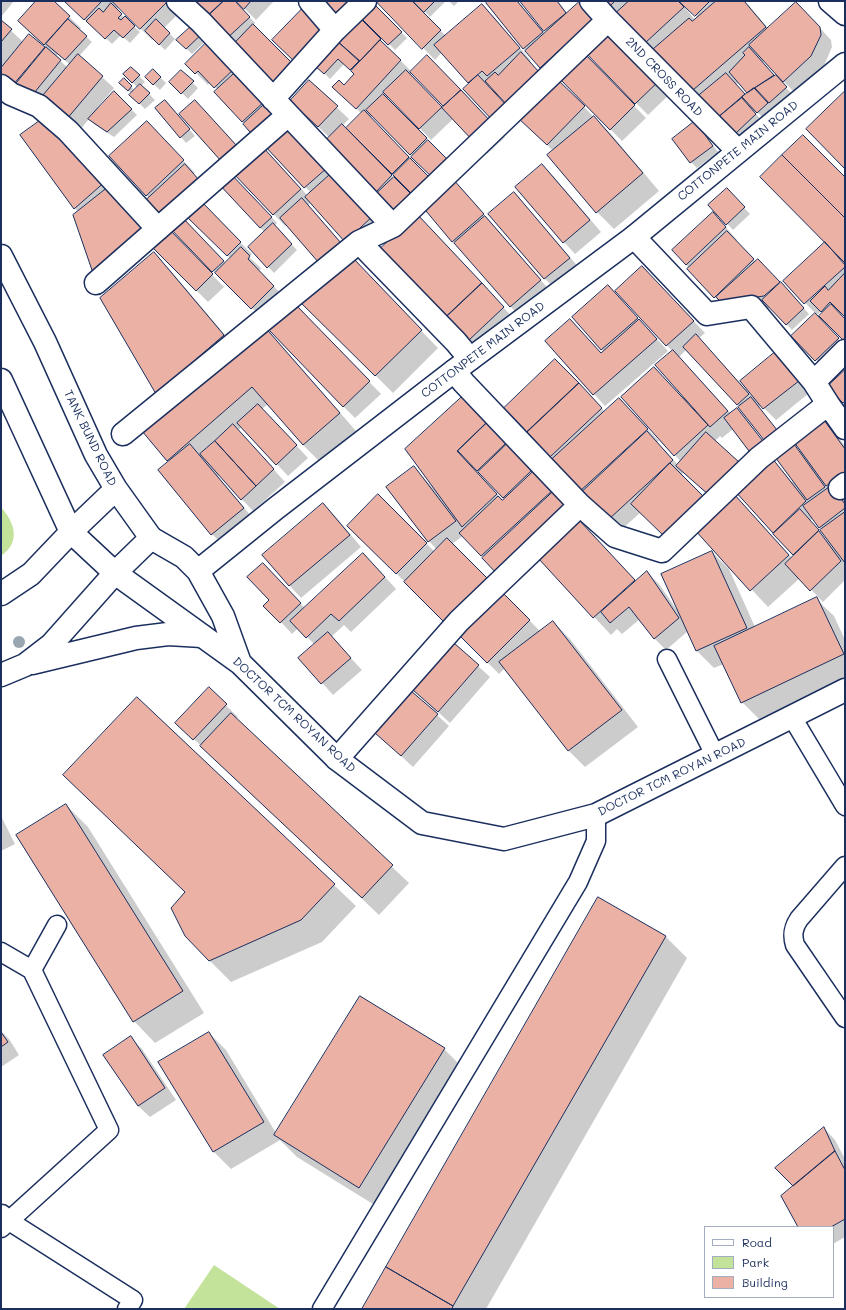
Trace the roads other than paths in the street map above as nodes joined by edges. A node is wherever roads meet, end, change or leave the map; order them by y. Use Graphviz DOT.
graph roads {
  1 [pos="178,1"];
  2 [pos="310,1"];
  3 [pos="364,1"];
  4 [pos="591,1"];
  5 [pos="830,1"];
  6 [pos="845,14"];
  7 [pos="608,20"];
  8 [pos="335,30"];
  9 [pos="845,64"];
  10 [pos="1,86"];
  11 [pos="273,99"];
  12 [pos="288,115"];
  13 [pos="738,151"];
  14 [pos="393,226"];
  15 [pos="158,229"];
  16 [pos="634,237"];
  17 [pos="359,242"];
  18 [pos="1,256"];
  19 [pos="96,283"];
  20 [pos="845,351"];
  21 [pos="462,365"];
  22 [pos="1,380"];
  23 [pos="814,382"];
  24 [pos="828,404"];
  25 [pos="845,428"];
  26 [pos="123,434"];
  27 [pos="116,490"];
  28 [pos="580,505"];
  29 [pos="71,532"];
  30 [pos="151,538"];
  31 [pos="198,572"];
  32 [pos="115,573"];
  33 [pos="1,594"];
  34 [pos="202,636"];
  35 [pos="666,659"];
  36 [pos="240,663"];
  37 [pos="25,665"];
  38 [pos="1,675"];
  39 [pos="845,690"];
  40 [pos="792,717"];
  41 [pos="715,755"];
  42 [pos="337,759"];
  43 [pos="845,806"];
  44 [pos="596,815"];
  45 [pos="845,866"];
  46 [pos="57,925"];
  47 [pos="1,952"];
  48 [pos="32,970"];
  49 [pos="845,1018"];
  50 [pos="4,1221"];
  51 [pos="127,1309"];
  52 [pos="322,1309"];
  1 -- 11 [label="street"];
  2 -- 8 [label="street"];
  3 -- 8 [label="street"];
  4 -- 7 [label="street, 2ND CROSS ROAD"];
  5 -- 6 [label="street"];
  7 -- 13 [label="street, 2ND CROSS ROAD"];
  7 -- 14 [label="street"];
  8 -- 11 [label="street"];
  9 -- 13 [label="street, COTTONPETE MAIN ROAD"];
  10 -- 15 [label="street"];
  11 -- 12 [label="street"];
  12 -- 14 [label="street"];
  12 -- 15 [label="street"];
  13 -- 16 [label="street, COTTONPETE MAIN ROAD"];
  14 -- 17 [label="street"];
  15 -- 19 [label="street"];
  16 -- 21 [label="street, COTTONPETE MAIN ROAD"];
  16 -- 23 [label="street"];
  17 -- 21 [label="street"];
  17 -- 26 [label="street"];
  18 -- 27 [label="street, TANK BUND ROAD"];
  20 -- 23 [label="street"];
  21 -- 28 [label="street"];
  21 -- 31 [label="street, COTTONPETE MAIN ROAD"];
  22 -- 29 [label="street"];
  23 -- 24 [label="street"];
  24 -- 25 [label="street"];
  24 -- 28 [label="street"];
  27 -- 29 [label="street"];
  27 -- 30 [label="street, TANK BUND ROAD"];
  28 -- 42 [label="street"];
  29 -- 32 [label="street"];
  29 -- 33 [label="street"];
  30 -- 31 [label="street"];
  30 -- 32 [label="street"];
  31 -- 36 [label="street"];
  32 -- 34 [label="street, DOCTOR TCM ROYAN ROAD"];
  32 -- 37 [label="street"];
  34 -- 36 [label="street, DOCTOR TCM ROYAN ROAD"];
  34 -- 37 [label="street"];
  35 -- 41 [label="lane"];
  36 -- 42 [label="street, DOCTOR TCM ROYAN ROAD"];
  37 -- 38 [label="street"];
  39 -- 40 [label="street, DOCTOR TCM ROYAN ROAD"];
  40 -- 41 [label="street, DOCTOR TCM ROYAN ROAD"];
  40 -- 43 [label="lane"];
  41 -- 44 [label="street, DOCTOR TCM ROYAN ROAD"];
  42 -- 44 [label="street, DOCTOR TCM ROYAN ROAD"];
  44 -- 52 [label="lane"];
  45 -- 49 [label="lane"];
  46 -- 48 [label="lane"];
  47 -- 48 [label="lane"];
  48 -- 50 [label="lane"];
  50 -- 51 [label="lane"];
}
